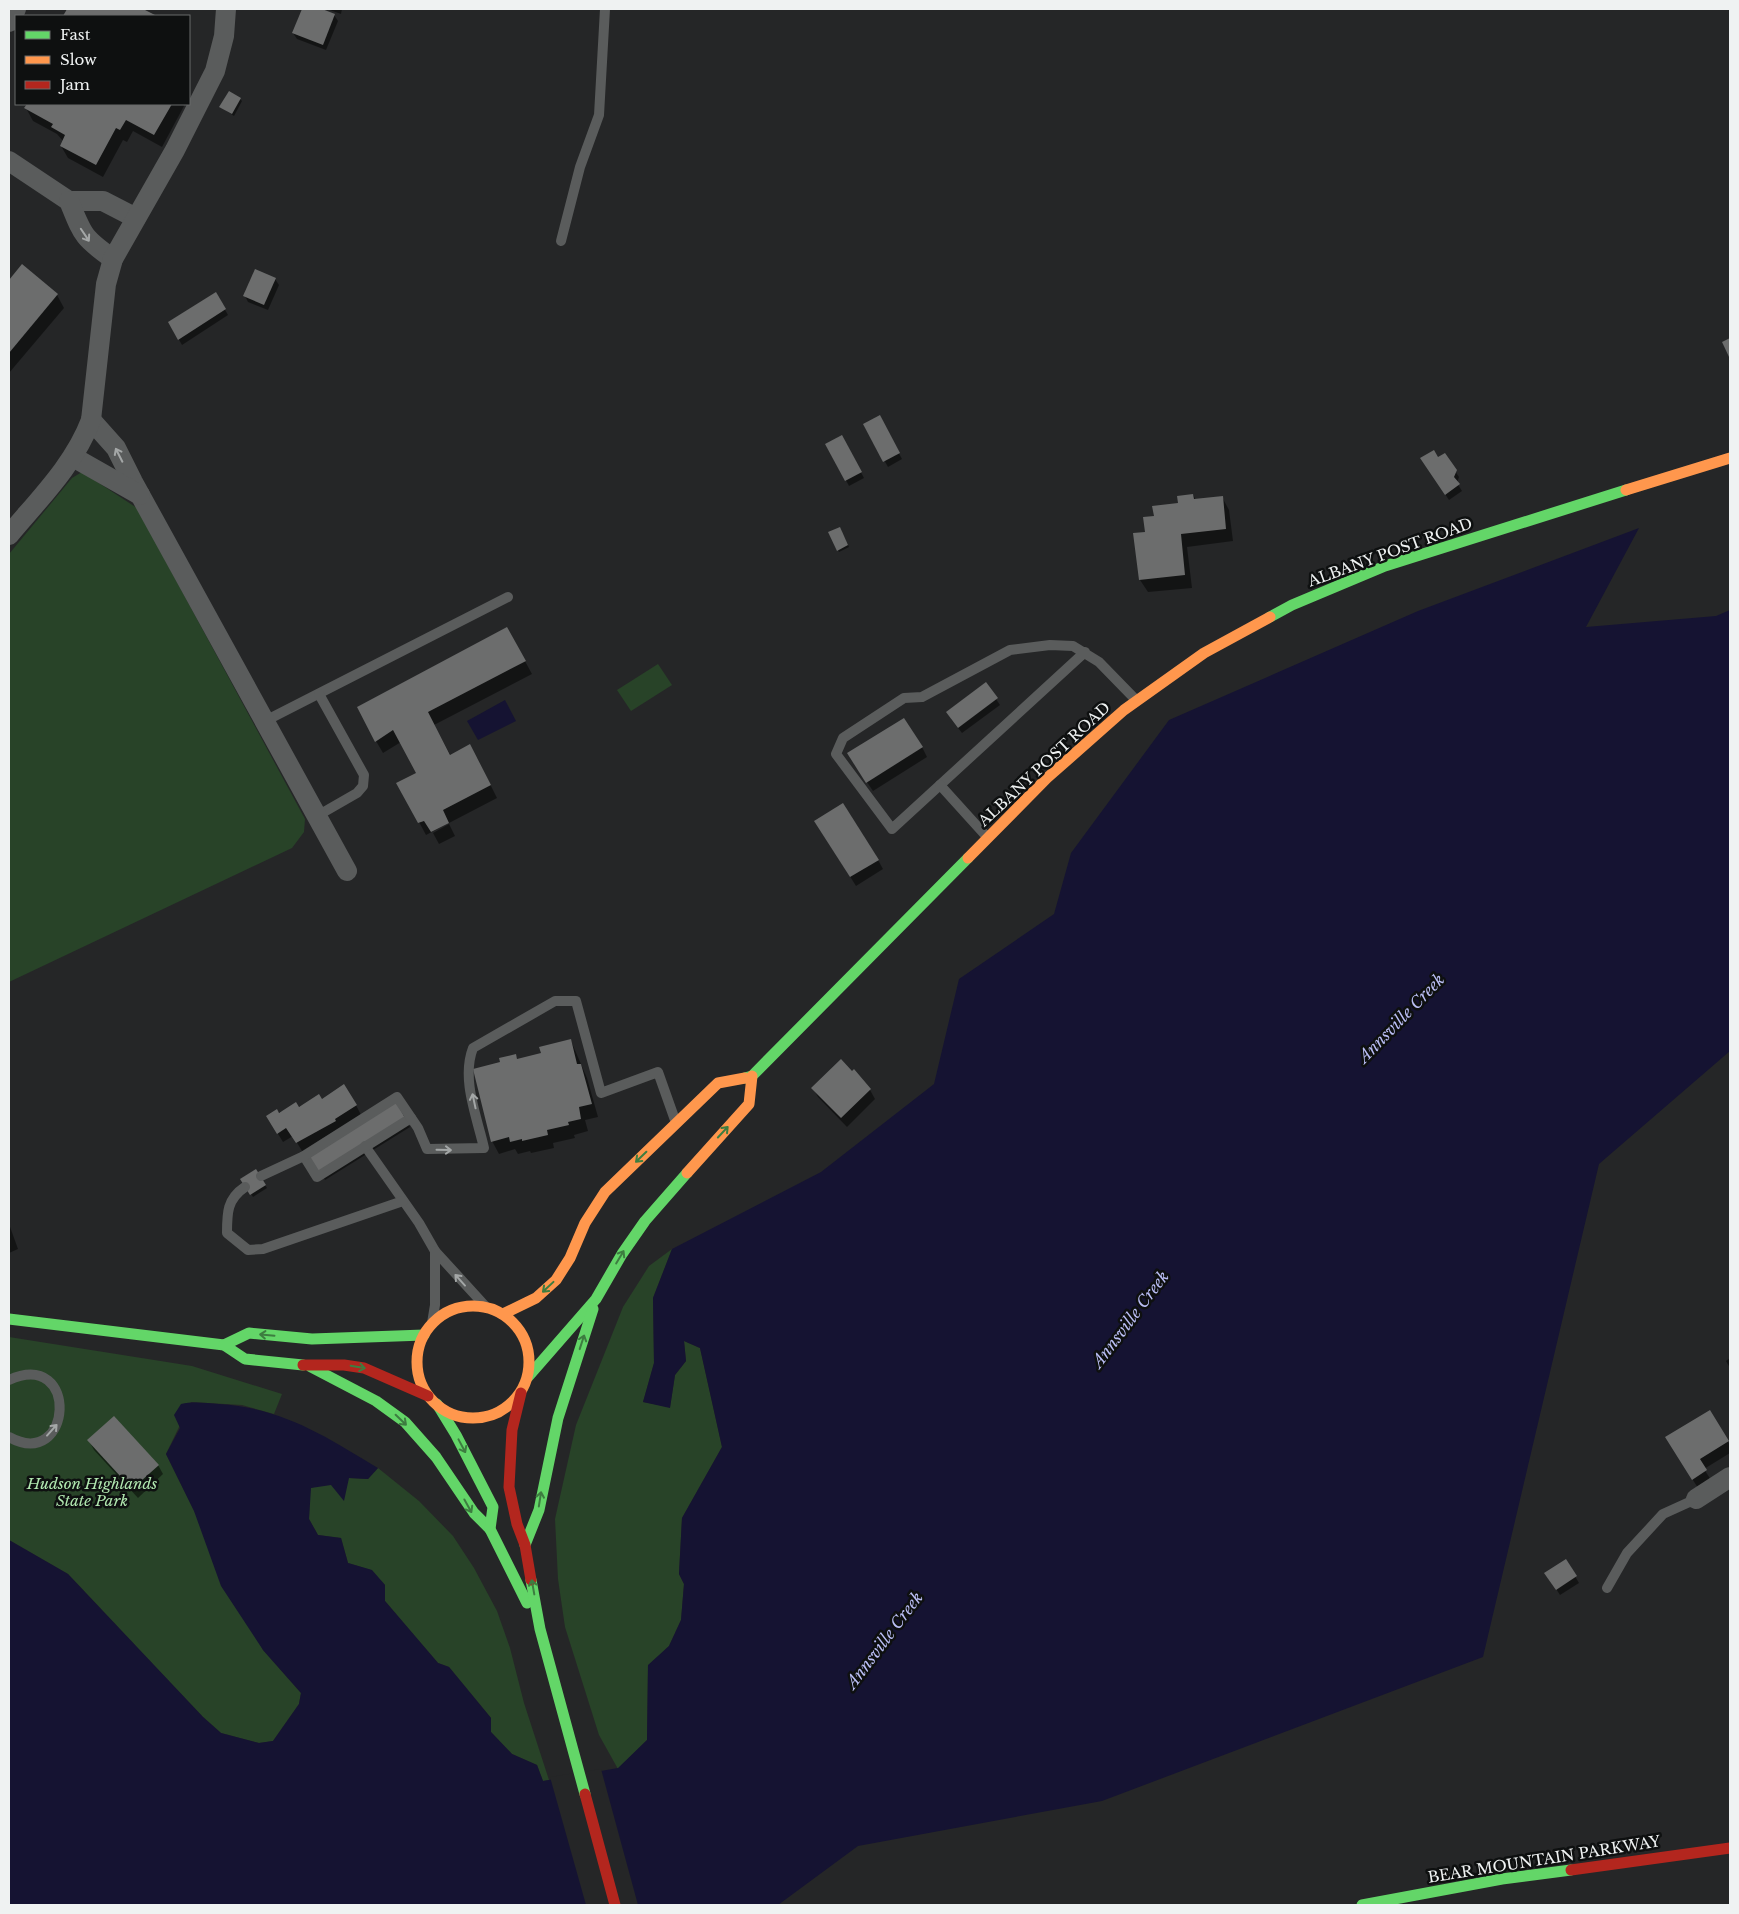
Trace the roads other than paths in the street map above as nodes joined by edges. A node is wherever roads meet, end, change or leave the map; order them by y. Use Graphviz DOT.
graph roads {
  1 [pos="16,9"];
  2 [pos="226,9"];
  3 [pos="605,9"];
  4 [pos="9,22"];
  5 [pos="9,161"];
  6 [pos="69,201"];
  7 [pos="136,218"];
  8 [pos="561,241"];
  9 [pos="113,259"];
  10 [pos="91,420"];
  11 [pos="73,458"];
  12 [pos="1730,458"];
  13 [pos="140,495"];
  14 [pos="9,535"];
  15 [pos="508,597"];
  16 [pos="1085,652"];
  17 [pos="319,694"];
  18 [pos="1136,700"];
  19 [pos="265,722"];
  20 [pos="940,785"];
  21 [pos="317,816"];
  22 [pos="988,838"];
  23 [pos="347,871"];
  24 [pos="752,1076"];
  25 [pos="411,1118"];
  26 [pos="676,1123"];
  27 [pos="371,1142"];
  28 [pos="304,1156"];
  29 [pos="261,1176"];
  30 [pos="245,1187"];
  31 [pos="403,1201"];
  32 [pos="435,1251"];
  33 [pos="596,1299"];
  34 [pos="486,1308"];
  35 [pos="503,1314"];
  36 [pos="9,1319"];
  37 [pos="432,1323"];
  38 [pos="424,1335"];
  39 [pos="224,1345"];
  40 [pos="309,1366"];
  41 [pos="528,1377"];
  42 [pos="9,1380"];
  43 [pos="521,1392"];
  44 [pos="428,1396"];
  45 [pos="437,1404"];
  46 [pos="9,1437"];
  47 [pos="1730,1477"];
  48 [pos="1696,1499"];
  49 [pos="490,1530"];
  50 [pos="525,1545"];
  51 [pos="1606,1588"];
  52 [pos="540,1628"];
  53 [pos="1730,1848"];
  54 [pos="615,1905"];
  55 [pos="1362,1905"];
  1 -- 4 [label="street"];
  2 -- 7 [label="street"];
  3 -- 8 [label="lane"];
  5 -- 6 [label="street"];
  6 -- 7 [label="street"];
  6 -- 9 [label="street, one-way"];
  7 -- 9 [label="street"];
  9 -- 10 [label="street"];
  10 -- 11 [label="street"];
  13 -- 10 [label="street, one-way"];
  11 -- 13 [label="street"];
  11 -- 14 [label="street"];
  12 -- 18 [label="highway, ALBANY POST ROAD"];
  13 -- 19 [label="street"];
  15 -- 17 [label="lane"];
  16 -- 18 [label="lane"];
  16 -- 20 [label="lane"];
  16 -- 20 [label="lane"];
  17 -- 19 [label="lane"];
  17 -- 21 [label="lane"];
  18 -- 22 [label="highway, ALBANY POST ROAD"];
  19 -- 21 [label="street"];
  20 -- 22 [label="lane"];
  21 -- 23 [label="street"];
  22 -- 24 [label="highway, ALBANY POST ROAD"];
  24 -- 26 [label="highway"];
  33 -- 24 [label="highway, one-way"];
  25 -- 26 [label="lane, one-way"];
  25 -- 27 [label="lane"];
  25 -- 28 [label="lane"];
  26 -- 35 [label="highway, one-way"];
  27 -- 28 [label="lane"];
  27 -- 31 [label="lane"];
  28 -- 29 [label="lane"];
  30 -- 31 [label="lane"];
  31 -- 32 [label="lane"];
  34 -- 32 [label="lane, one-way"];
  32 -- 37 [label="lane"];
  33 -- 41 [label="highway"];
  50 -- 33 [label="highway, one-way"];
  34 -- 35 [label="highway"];
  34 -- 37 [label="highway"];
  35 -- 41 [label="highway"];
  36 -- 39 [label="highway"];
  37 -- 38 [label="highway"];
  38 -- 39 [label="highway, one-way"];
  38 -- 44 [label="highway"];
  39 -- 40 [label="highway"];
  40 -- 44 [label="highway, one-way"];
  40 -- 49 [label="highway, one-way"];
  41 -- 43 [label="highway"];
  46 -- 42 [label="lane, one-way"];
  43 -- 45 [label="highway"];
  43 -- 50 [label="highway"];
  44 -- 45 [label="highway"];
  45 -- 49 [label="highway, one-way"];
  47 -- 48 [label="street"];
  48 -- 51 [label="lane"];
  49 -- 52 [label="highway"];
  52 -- 50 [label="highway, one-way"];
  52 -- 54 [label="highway"];
  53 -- 55 [label="highway, BEAR MOUNTAIN PARKWAY"];
}
